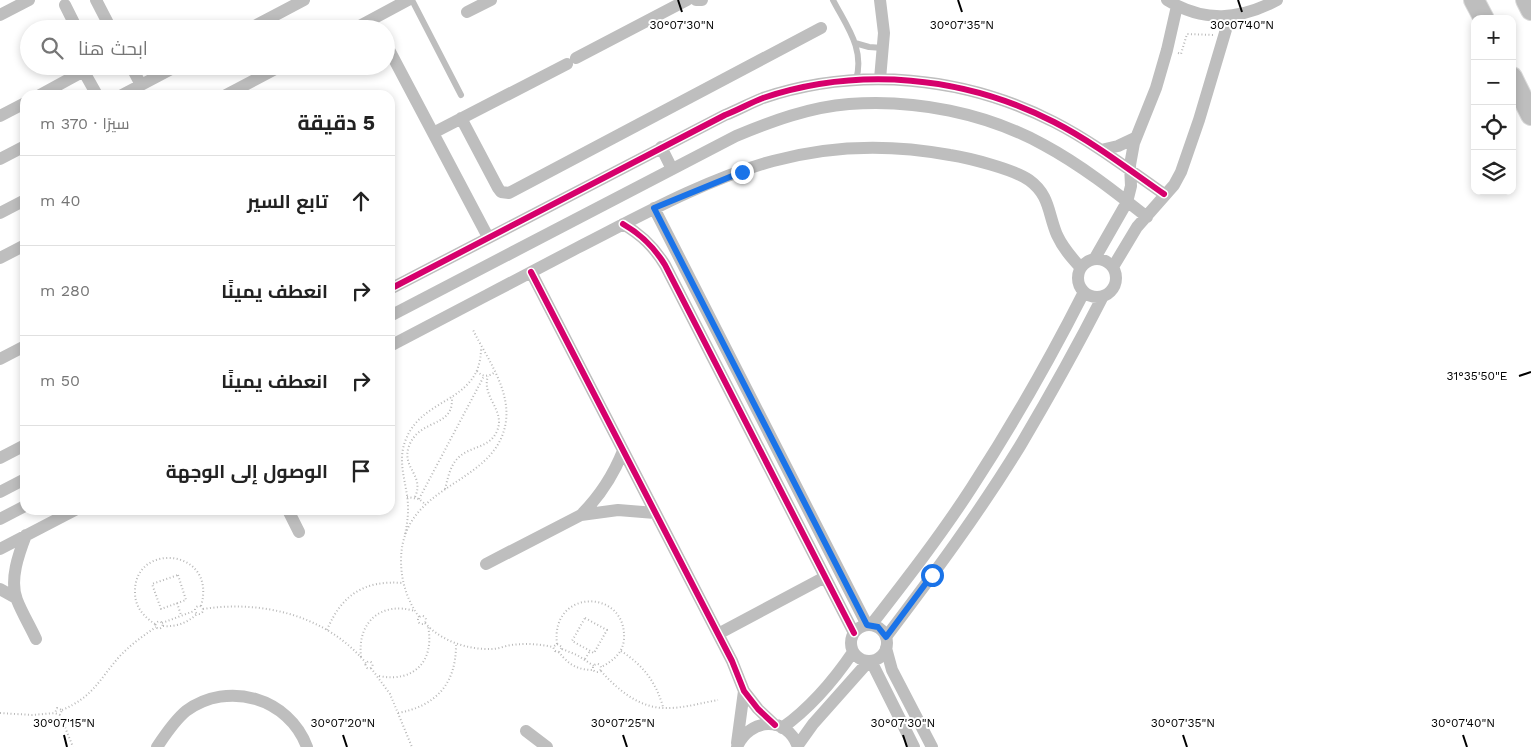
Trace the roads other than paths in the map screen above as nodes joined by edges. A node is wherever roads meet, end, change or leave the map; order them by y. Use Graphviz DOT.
graph roads {
  1 [pos="29,0"];
  2 [pos="96,0"];
  3 [pos="304,0"];
  4 [pos="408,0"];
  5 [pos="412,0"];
  6 [pos="491,0"];
  7 [pos="687,0"];
  8 [pos="696,0"];
  9 [pos="702,0"];
  10 [pos="833,0"];
  11 [pos="880,0"];
  12 [pos="1277,0"];
  13 [pos="1474,0"];
  14 [pos="1526,0"];
  15 [pos="1172,3"];
  16 [pos="65,5"];
  17 [pos="1531,10"];
  18 [pos="468,12"];
  19 [pos="0,15"];
  20 [pos="1482,15"];
  21 [pos="1230,16"];
  22 [pos="72,20"];
  23 [pos="106,20"];
  24 [pos="266,20"];
  25 [pos="380,20"];
  26 [pos="821,28"];
  27 [pos="855,43"];
  28 [pos="883,48"];
  29 [pos="395,61"];
  30 [pos="78,75"];
  31 [pos="91,75"];
  32 [pos="136,75"];
  33 [pos="160,75"];
  34 [pos="264,75"];
  35 [pos="880,79"];
  36 [pos="856,80"];
  37 [pos="141,85"];
  38 [pos="1516,85"];
  39 [pos="49,90"];
  40 [pos="95,90"];
  41 [pos="132,90"];
  42 [pos="235,90"];
  43 [pos="461,95"];
  44 [pos="20,106"];
  45 [pos="1531,115"];
  46 [pos="0,116"];
  47 [pos="461,118"];
  48 [pos="433,133"];
  49 [pos="1135,138"];
  50 [pos="661,147"];
  51 [pos="20,149"];
  52 [pos="1101,150"];
  53 [pos="0,159"];
  54 [pos="672,169"];
  55 [pos="1130,170"];
  56 [pos="1164,194"];
  57 [pos="1128,202"];
  58 [pos="20,203"];
  59 [pos="654,208"];
  60 [pos="0,213"];
  61 [pos="1146,217"];
  62 [pos="624,224"];
  63 [pos="488,237"];
  64 [pos="20,248"];
  65 [pos="0,258"];
  66 [pos="1095,258"];
  67 [pos="1080,267"];
  68 [pos="1113,267"];
  69 [pos="531,272"];
  70 [pos="395,285"];
  71 [pos="1084,292"];
  72 [pos="1103,296"];
  73 [pos="395,313"];
  74 [pos="395,343"];
  75 [pos="20,349"];
  76 [pos="0,359"];
  77 [pos="20,448"];
  78 [pos="623,450"];
  79 [pos="0,458"];
  80 [pos="20,482"];
  81 [pos="0,492"];
  82 [pos="20,509"];
  83 [pos="655,513"];
  84 [pos="65,515"];
  85 [pos="290,515"];
  86 [pos="581,515"];
  87 [pos="0,519"];
  88 [pos="299,532"];
  89 [pos="26,535"];
  90 [pos="0,549"];
  91 [pos="486,564"];
  92 [pos="825,577"];
  93 [pos="0,589"];
  94 [pos="16,598"];
  95 [pos="869,625"];
  96 [pos="854,633"];
  97 [pos="718,634"];
  98 [pos="36,639"];
  99 [pos="886,642"];
  100 [pos="853,652"];
  101 [pos="870,661"];
  102 [pos="744,691"];
  103 [pos="779,726"];
  104 [pos="526,731"];
  105 [pos="798,746"];
  106 [pos="157,747"];
  107 [pos="307,747"];
  108 [pos="547,747"];
  109 [pos="737,747"];
  110 [pos="914,747"];
  111 [pos="932,747"];
  1 -- 19 [label="street"];
  2 -- 23 [label="street"];
  3 -- 24 [label="street"];
  4 -- 25 [label="street"];
  5 -- 43 [label="lane"];
  6 -- 18 [label="street"];
  7 -- 47 [label="street"];
  8 -- 9 [label="street"];
  10 -- 27 [label="lane"];
  11 -- 28 [label="street"];
  12 -- 21 [label="street"];
  13 -- 20 [label="main road"];
  14 -- 17 [label="main road"];
  15 -- 21 [label="street"];
  15 -- 49 [label="street"];
  16 -- 22 [label="street"];
  21 -- 56 [label="street"];
  26 -- 47 [label="street"];
  27 -- 28 [label="lane"];
  27 -- 36 [label="lane"];
  28 -- 35 [label="street"];
  29 -- 48 [label="street"];
  30 -- 39 [label="street"];
  31 -- 40 [label="street"];
  32 -- 37 [label="street"];
  33 -- 37 [label="street"];
  34 -- 42 [label="street"];
  35 -- 36 [label="street"];
  35 -- 52 [label="street"];
  36 -- 50 [label="street"];
  37 -- 41 [label="street"];
  38 -- 45 [label="main road"];
  44 -- 46 [label="street"];
  47 -- 48 [label="street"];
  48 -- 63 [label="street"];
  49 -- 52 [label="street"];
  49 -- 55 [label="street"];
  50 -- 54 [label="street"];
  50 -- 63 [label="street"];
  51 -- 53 [label="street"];
  52 -- 55 [label="street"];
  54 -- 57 [label="street"];
  54 -- 73 [label="street"];
  55 -- 56 [label="street"];
  55 -- 57 [label="street"];
  56 -- 61 [label="street"];
  57 -- 61 [label="street"];
  57 -- 66 [label="street"];
  58 -- 60 [label="street"];
  59 -- 62 [label="street"];
  59 -- 67 [label="street"];
  59 -- 95 [label="street"];
  61 -- 68 [label="street"];
  62 -- 69 [label="street"];
  62 -- 92 [label="street"];
  63 -- 70 [label="street"];
  64 -- 65 [label="street"];
  66 -- 67 [label="street"];
  66 -- 68 [label="street"];
  67 -- 71 [label="street"];
  68 -- 72 [label="street"];
  69 -- 74 [label="street"];
  69 -- 78 [label="street"];
  71 -- 72 [label="street"];
  71 -- 95 [label="street"];
  72 -- 99 [label="street"];
  75 -- 76 [label="street"];
  77 -- 79 [label="street"];
  78 -- 83 [label="street"];
  78 -- 86 [label="street"];
  80 -- 81 [label="street"];
  82 -- 87 [label="street"];
  83 -- 86 [label="street"];
  83 -- 97 [label="street"];
  84 -- 89 [label="street"];
  85 -- 88 [label="street"];
  86 -- 91 [label="street"];
  89 -- 90 [label="street"];
  89 -- 94 [label="street"];
  92 -- 96 [label="street"];
  92 -- 97 [label="street"];
  93 -- 94 [label="street"];
  94 -- 98 [label="street"];
  95 -- 96 [label="street"];
  95 -- 99 [label="street"];
  96 -- 100 [label="street"];
  97 -- 102 [label="street"];
  99 -- 101 [label="street"];
  99 -- 111 [label="street"];
  100 -- 101 [label="street"];
  100 -- 103 [label="street"];
  101 -- 105 [label="street"];
  101 -- 110 [label="street"];
  102 -- 103 [label="street"];
  102 -- 109 [label="street"];
  103 -- 105 [label="street"];
  103 -- 109 [label="street"];
  104 -- 108 [label="street"];
  106 -- 107 [label="street"];
}
